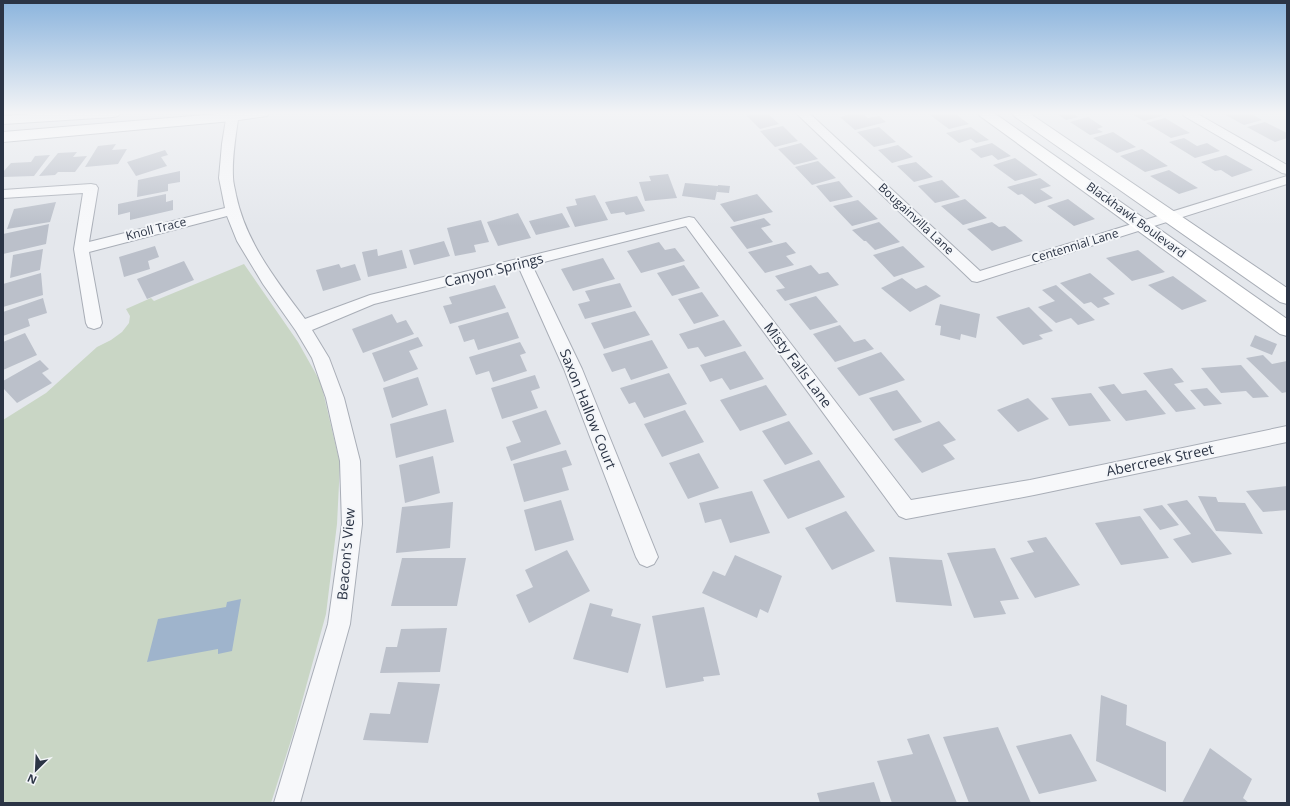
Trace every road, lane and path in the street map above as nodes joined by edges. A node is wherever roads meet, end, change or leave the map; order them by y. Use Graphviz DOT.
graph roads {
  1 [pos="228,151"];
  2 [pos="842,151"];
  3 [pos="1038,151"];
  4 [pos="1073,151"];
  5 [pos="1253,151"];
  6 [pos="1287,170"];
  7 [pos="1287,180"];
  8 [pos="3,194"];
  9 [pos="232,210"];
  10 [pos="1168,216"];
  11 [pos="689,221"];
  12 [pos="1144,225"];
  13 [pos="81,249"];
  14 [pos="524,263"];
  15 [pos="977,276"];
  16 [pos="1287,298"];
  17 [pos="94,323"];
  18 [pos="302,327"];
  19 [pos="1287,329"];
  20 [pos="1287,434"];
  21 [pos="906,510"];
  22 [pos="647,556"];
  23 [pos="287,803"];
  1 -- 9 [label="street, Beacon's View"];
  2 -- 15 [label="street, Bougainvilla Lane"];
  3 -- 12 [label="main road, Blackhawk Boulevard"];
  4 -- 10 [label="main road, Blackhawk Boulevard"];
  5 -- 6 [label="street"];
  7 -- 10 [label="street, Centennial Lane"];
  8 -- 13 [label="street"];
  9 -- 13 [label="street, Knoll Trace"];
  9 -- 18 [label="street, Beacon's View"];
  10 -- 12 [label="street, Centennial Lane"];
  10 -- 16 [label="main road, Blackhawk Boulevard"];
  11 -- 14 [label="street, Canyon Springs"];
  11 -- 21 [label="street, Misty Falls Lane"];
  12 -- 15 [label="street, Centennial Lane"];
  12 -- 19 [label="main road, Blackhawk Boulevard"];
  13 -- 17 [label="street"];
  14 -- 18 [label="street, Canyon Springs"];
  14 -- 22 [label="street, Saxon Hallow Court"];
  18 -- 23 [label="street, Beacon's View"];
  20 -- 21 [label="street, Abercreek Street"];
}
